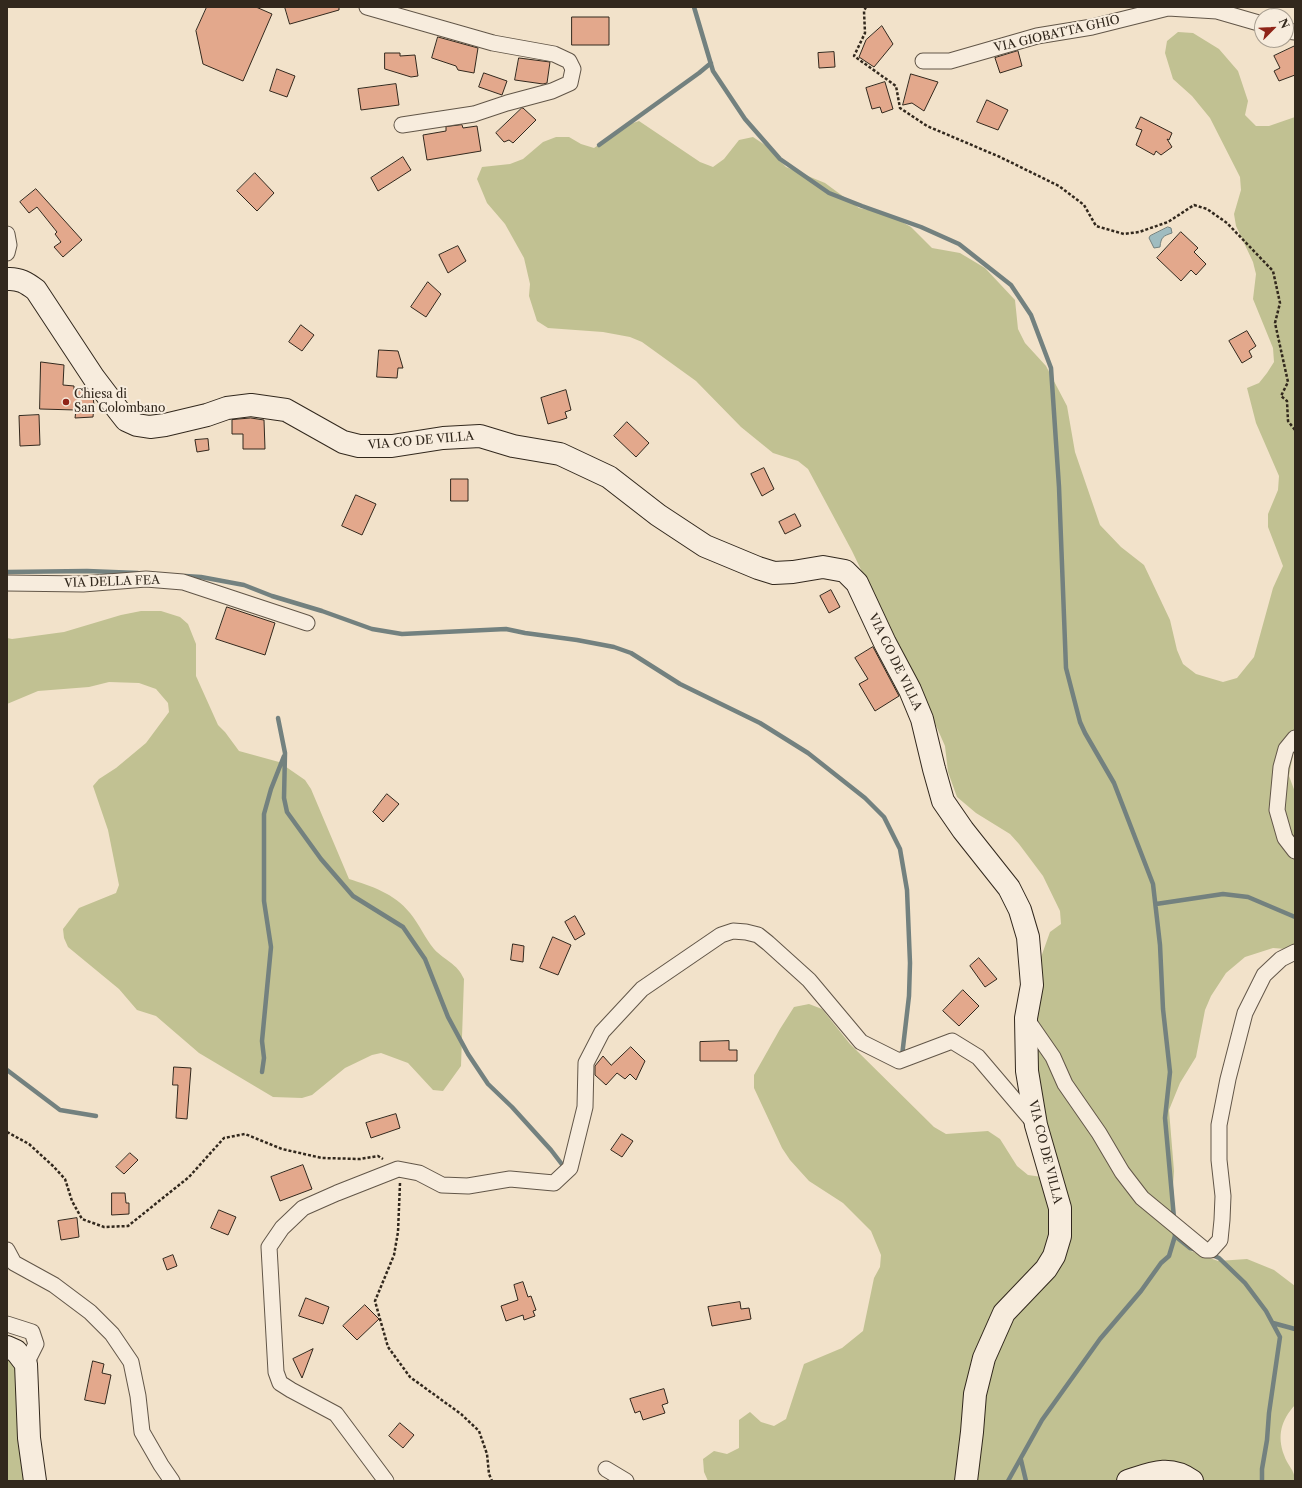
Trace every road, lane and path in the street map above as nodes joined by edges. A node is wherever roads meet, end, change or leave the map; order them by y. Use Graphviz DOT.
graph roads {
  1 [pos="367,7"];
  2 [pos="866,7"];
  3 [pos="1254,22"];
  4 [pos="923,61"];
  5 [pos="402,125"];
  6 [pos="7,234"];
  7 [pos="7,253"];
  8 [pos="7,278"];
  9 [pos="1295,430"];
  10 [pos="7,583"];
  11 [pos="307,623"];
  12 [pos="1295,738"];
  13 [pos="1295,851"];
  14 [pos="1295,952"];
  15 [pos="1026,1018"];
  16 [pos="1036,1125"];
  17 [pos="7,1132"];
  18 [pos="399,1175"];
  19 [pos="7,1250"];
  20 [pos="7,1324"];
  21 [pos="7,1347"];
  22 [pos="26,1364"];
  23 [pos="606,1469"];
  24 [pos="35,1481"];
  25 [pos="172,1481"];
  26 [pos="386,1481"];
  27 [pos="492,1481"];
  28 [pos="626,1481"];
  29 [pos="966,1481"];
  30 [pos="1128,1481"];
  31 [pos="1192,1481"];
  1 -- 5 [label="street"];
  2 -- 9 [label="path"];
  3 -- 4 [label="street, VIA GIOBATTA GHIO"];
  6 -- 7 [label="street"];
  8 -- 15 [label="street, VIA CO DE VILLA"];
  10 -- 11 [label="street, VIA DELLA FEA"];
  12 -- 13 [label="street"];
  14 -- 15 [label="street"];
  15 -- 16 [label="street, VIA CO DE VILLA"];
  16 -- 18 [label="street"];
  16 -- 29 [label="street, VIA CO DE VILLA"];
  17 -- 18 [label="path"];
  18 -- 26 [label="street"];
  18 -- 27 [label="path"];
  19 -- 25 [label="street"];
  20 -- 22 [label="street"];
  21 -- 22 [label="street"];
  22 -- 24 [label="street"];
  23 -- 28 [label="street"];
  30 -- 31 [label="street"];
}
